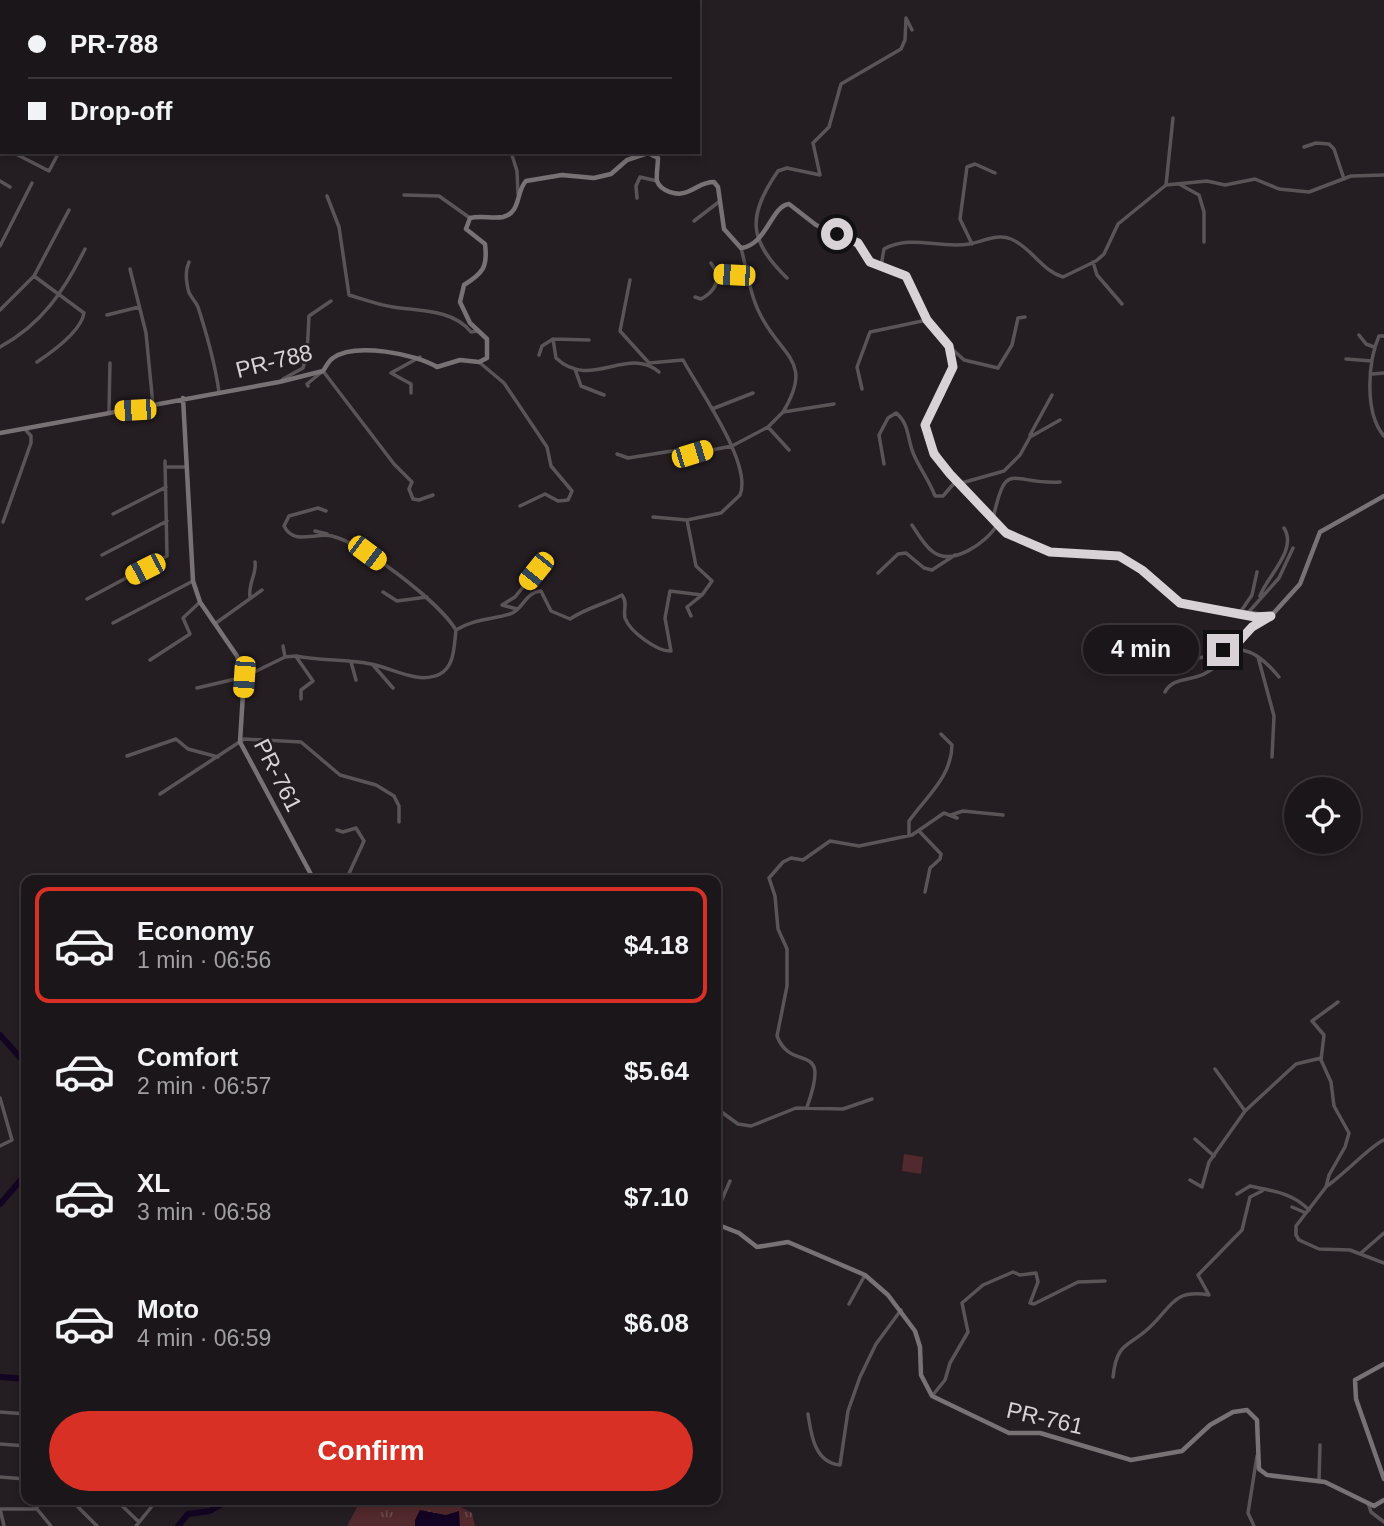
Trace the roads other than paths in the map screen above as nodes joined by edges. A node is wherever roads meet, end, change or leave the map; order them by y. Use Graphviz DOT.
graph roads {
  1 [pos="912,30"];
  2 [pos="1173,118"];
  3 [pos="1304,147"];
  4 [pos="16,154"];
  5 [pos="57,154"];
  6 [pos="512,154"];
  7 [pos="625,154"];
  8 [pos="640,154"];
  9 [pos="660,155"];
  10 [pos="627,160"];
  11 [pos="995,173"];
  12 [pos="1384,175"];
  13 [pos="1344,178"];
  14 [pos="0,181"];
  15 [pos="657,181"];
  16 [pos="32,183"];
  17 [pos="1177,183"];
  18 [pos="1166,185"];
  19 [pos="10,187"];
  20 [pos="404,195"];
  21 [pos="520,195"];
  22 [pos="327,196"];
  23 [pos="637,198"];
  24 [pos="720,201"];
  25 [pos="69,210"];
  26 [pos="470,218"];
  27 [pos="694,221"];
  28 [pos="757,241"];
  29 [pos="1204,242"];
  30 [pos="972,244"];
  31 [pos="0,246"];
  32 [pos="741,248"];
  33 [pos="85,249"];
  34 [pos="189,262"];
  35 [pos="1093,262"];
  36 [pos="711,263"];
  37 [pos="881,266"];
  38 [pos="130,269"];
  39 [pos="747,270"];
  40 [pos="718,274"];
  41 [pos="34,276"];
  42 [pos="787,278"];
  43 [pos="630,280"];
  44 [pos="60,295"];
  45 [pos="695,297"];
  46 [pos="331,300"];
  47 [pos="1122,304"];
  48 [pos="139,307"];
  49 [pos="0,310"];
  50 [pos="107,315"];
  51 [pos="1025,317"];
  52 [pos="927,320"];
  53 [pos="478,331"];
  54 [pos="1359,335"];
  55 [pos="1384,335"];
  56 [pos="553,339"];
  57 [pos="589,340"];
  58 [pos="949,346"];
  59 [pos="0,347"];
  60 [pos="1374,347"];
  61 [pos="539,355"];
  62 [pos="420,357"];
  63 [pos="1346,359"];
  64 [pos="1372,361"];
  65 [pos="37,362"];
  66 [pos="479,362"];
  67 [pos="110,363"];
  68 [pos="649,363"];
  69 [pos="575,369"];
  70 [pos="323,371"];
  71 [pos="659,372"];
  72 [pos="1384,373"];
  73 [pos="1372,374"];
  74 [pos="278,382"];
  75 [pos="308,386"];
  76 [pos="863,389"];
  77 [pos="219,392"];
  78 [pos="411,393"];
  79 [pos="752,393"];
  80 [pos="604,395"];
  81 [pos="1052,395"];
  82 [pos="183,398"];
  83 [pos="834,404"];
  84 [pos="153,405"];
  85 [pos="712,408"];
  86 [pos="109,411"];
  87 [pos="783,412"];
  88 [pos="1060,420"];
  89 [pos="768,427"];
  90 [pos="24,428"];
  91 [pos="0,433"];
  92 [pos="1384,436"];
  93 [pos="1030,437"];
  94 [pos="732,446"];
  95 [pos="789,450"];
  96 [pos="617,454"];
  97 [pos="165,461"];
  98 [pos="884,464"];
  99 [pos="165,467"];
  100 [pos="187,467"];
  101 [pos="957,482"];
  102 [pos="1060,482"];
  103 [pos="166,488"];
  104 [pos="433,495"];
  105 [pos="1384,496"];
  106 [pos="520,506"];
  107 [pos="326,511"];
  108 [pos="114,514"];
  109 [pos="653,517"];
  110 [pos="993,519"];
  111 [pos="687,520"];
  112 [pos="167,521"];
  113 [pos="4,522"];
  114 [pos="912,525"];
  115 [pos="997,525"];
  116 [pos="1284,528"];
  117 [pos="316,531"];
  118 [pos="330,535"];
  119 [pos="1293,548"];
  120 [pos="955,554"];
  121 [pos="102,555"];
  122 [pos="255,562"];
  123 [pos="536,571"];
  124 [pos="1257,572"];
  125 [pos="878,573"];
  126 [pos="193,581"];
  127 [pos="262,590"];
  128 [pos="383,592"];
  129 [pos="702,595"];
  130 [pos="250,597"];
  131 [pos="429,597"];
  132 [pos="1261,598"];
  133 [pos="87,599"];
  134 [pos="200,602"];
  135 [pos="517,608"];
  136 [pos="1239,614"];
  137 [pos="1246,615"];
  138 [pos="691,616"];
  139 [pos="1271,616"];
  140 [pos="113,623"];
  141 [pos="216,623"];
  142 [pos="456,630"];
  143 [pos="1166,643"];
  144 [pos="283,646"];
  145 [pos="1232,649"];
  146 [pos="1257,655"];
  147 [pos="296,656"];
  148 [pos="285,657"];
  149 [pos="150,660"];
  150 [pos="351,662"];
  151 [pos="371,664"];
  152 [pos="244,677"];
  153 [pos="1279,677"];
  154 [pos="356,680"];
  155 [pos="197,688"];
  156 [pos="393,688"];
  157 [pos="1165,692"];
  158 [pos="301,699"];
  159 [pos="941,734"];
  160 [pos="240,743"];
  161 [pos="127,756"];
  162 [pos="218,757"];
  163 [pos="1272,757"];
  164 [pos="160,794"];
  165 [pos="951,815"];
  166 [pos="1003,815"];
  167 [pos="957,818"];
  168 [pos="399,822"];
  169 [pos="337,830"];
  170 [pos="920,832"];
  171 [pos="909,835"];
  172 [pos="311,875"];
  173 [pos="347,875"];
  174 [pos="925,892"];
  175 [pos="1338,1002"];
  176 [pos="1321,1058"];
  177 [pos="1214,1069"];
  178 [pos="0,1098"];
  179 [pos="872,1099"];
  180 [pos="807,1107"];
  181 [pos="1245,1111"];
  182 [pos="721,1112"];
  183 [pos="1195,1139"];
  184 [pos="1384,1140"];
  185 [pos="0,1146"];
  186 [pos="1214,1156"];
  187 [pos="1191,1180"];
  188 [pos="730,1181"];
  189 [pos="1326,1187"];
  190 [pos="1262,1191"];
  191 [pos="1237,1194"];
  192 [pos="721,1202"];
  193 [pos="1292,1207"];
  194 [pos="1308,1211"];
  195 [pos="721,1226"];
  196 [pos="1384,1233"];
  197 [pos="1361,1253"];
  198 [pos="1384,1263"];
  199 [pos="865,1275"];
  200 [pos="1105,1281"];
  201 [pos="849,1304"];
  202 [pos="901,1310"];
  203 [pos="1384,1364"];
  204 [pos="1113,1377"];
  205 [pos="932,1396"];
  206 [pos="0,1412"];
  207 [pos="21,1414"];
  208 [pos="808,1414"];
  209 [pos="0,1444"];
  210 [pos="21,1446"];
  211 [pos="1320,1446"];
  212 [pos="1257,1457"];
  213 [pos="0,1476"];
  214 [pos="21,1478"];
  215 [pos="1384,1479"];
  216 [pos="1319,1481"];
  217 [pos="1384,1500"];
  218 [pos="1368,1503"];
  219 [pos="37,1505"];
  220 [pos="76,1505"];
  221 [pos="120,1505"];
  222 [pos="153,1505"];
  223 [pos="0,1509"];
  224 [pos="37,1509"];
  225 [pos="1384,1522"];
  226 [pos="137,1524"];
  227 [pos="4,1526"];
  228 [pos="51,1526"];
  229 [pos="97,1526"];
  230 [pos="1254,1526"];
  1 -- 28 [label="street"];
  2 -- 18 [label="street"];
  3 -- 13 [label="street"];
  4 -- 5 [label="street"];
  6 -- 21 [label="street"];
  7 -- 10 [label="street"];
  8 -- 10 [label="street"];
  9 -- 15 [label="street"];
  10 -- 21 [label="street"];
  11 -- 30 [label="street"];
  12 -- 13 [label="street"];
  13 -- 17 [label="street"];
  14 -- 19 [label="street"];
  15 -- 23 [label="street"];
  15 -- 24 [label="street"];
  16 -- 31 [label="street"];
  17 -- 18 [label="street"];
  17 -- 29 [label="street"];
  18 -- 35 [label="street"];
  20 -- 26 [label="street"];
  21 -- 26 [label="street"];
  22 -- 53 [label="street"];
  24 -- 27 [label="street"];
  24 -- 32 [label="street"];
  25 -- 41 [label="street"];
  26 -- 53 [label="street"];
  28 -- 32 [label="street"];
  28 -- 37 [label="street"];
  28 -- 42 [label="street"];
  30 -- 35 [label="street"];
  30 -- 37 [label="street"];
  32 -- 39 [label="street"];
  33 -- 44 [label="street"];
  34 -- 77 [label="street"];
  35 -- 47 [label="street"];
  36 -- 40 [label="street"];
  37 -- 52 [label="street"];
  38 -- 48 [label="street"];
  39 -- 40 [label="street"];
  39 -- 87 [label="street"];
  40 -- 45 [label="street"];
  41 -- 44 [label="street"];
  41 -- 49 [label="street"];
  43 -- 68 [label="street"];
  44 -- 59 [label="street"];
  44 -- 65 [label="street"];
  46 -- 74 [label="street"];
  48 -- 50 [label="street"];
  48 -- 84 [label="street"];
  51 -- 58 [label="street"];
  52 -- 58 [label="street"];
  52 -- 76 [label="street"];
  53 -- 66 [label="street"];
  54 -- 60 [label="street"];
  55 -- 60 [label="street"];
  56 -- 57 [label="street"];
  56 -- 61 [label="street"];
  56 -- 69 [label="street"];
  58 -- 101 [label="street"];
  60 -- 64 [label="street"];
  62 -- 66 [label="street, PR-788 / PR-788"];
  62 -- 70 [label="street, PR-788 / PR-788"];
  62 -- 78 [label="street"];
  63 -- 64 [label="street"];
  64 -- 73 [label="street"];
  66 -- 106 [label="street"];
  67 -- 86 [label="street"];
  68 -- 69 [label="street"];
  68 -- 71 [label="street"];
  68 -- 85 [label="street"];
  69 -- 80 [label="street"];
  70 -- 74 [label="street, PR-788 / PR-788"];
  70 -- 75 [label="street"];
  70 -- 104 [label="street"];
  72 -- 73 [label="street"];
  73 -- 92 [label="street"];
  74 -- 77 [label="street, PR-788 / PR-788"];
  77 -- 82 [label="street, PR-788 / PR-788"];
  79 -- 85 [label="street"];
  81 -- 93 [label="street"];
  82 -- 84 [label="street, PR-788 / PR-788"];
  82 -- 100 [label="street, PR-761 / PR-761"];
  83 -- 87 [label="street"];
  84 -- 86 [label="street, PR-788 / PR-788"];
  85 -- 94 [label="street"];
  86 -- 90 [label="street, PR-788 / PR-788"];
  87 -- 89 [label="street"];
  88 -- 93 [label="street"];
  89 -- 94 [label="street"];
  89 -- 95 [label="street"];
  90 -- 91 [label="street, PR-788 / PR-788"];
  90 -- 113 [label="street"];
  93 -- 101 [label="street"];
  94 -- 96 [label="street"];
  94 -- 111 [label="street"];
  97 -- 99 [label="street"];
  98 -- 101 [label="street"];
  99 -- 100 [label="street"];
  99 -- 103 [label="street"];
  100 -- 126 [label="street, PR-761 / PR-761"];
  101 -- 110 [label="street"];
  102 -- 110 [label="street"];
  103 -- 108 [label="street"];
  103 -- 112 [label="street"];
  105 -- 139 [label="street"];
  107 -- 118 [label="street"];
  109 -- 111 [label="street"];
  110 -- 115 [label="street"];
  111 -- 129 [label="street"];
  112 -- 121 [label="street"];
  112 -- 133 [label="street"];
  114 -- 120 [label="street"];
  115 -- 120 [label="street"];
  115 -- 136 [label="street"];
  116 -- 132 [label="street"];
  117 -- 118 [label="street"];
  118 -- 131 [label="street"];
  119 -- 132 [label="street"];
  120 -- 125 [label="street"];
  122 -- 130 [label="street"];
  123 -- 135 [label="street"];
  124 -- 136 [label="street"];
  126 -- 134 [label="street, PR-761 / PR-761"];
  126 -- 140 [label="street"];
  127 -- 130 [label="street"];
  128 -- 131 [label="street"];
  129 -- 135 [label="street"];
  129 -- 138 [label="street"];
  130 -- 141 [label="street"];
  131 -- 142 [label="street"];
  132 -- 137 [label="street"];
  134 -- 141 [label="street, PR-761 / PR-761"];
  134 -- 149 [label="street"];
  135 -- 142 [label="street"];
  136 -- 137 [label="street"];
  137 -- 139 [label="street"];
  139 -- 145 [label="street"];
  141 -- 152 [label="street, PR-761 / PR-761"];
  142 -- 151 [label="street"];
  143 -- 145 [label="street"];
  144 -- 148 [label="street"];
  145 -- 146 [label="street"];
  145 -- 157 [label="street"];
  146 -- 153 [label="street"];
  146 -- 163 [label="street"];
  147 -- 148 [label="street"];
  147 -- 150 [label="street"];
  147 -- 158 [label="street"];
  148 -- 152 [label="street"];
  150 -- 151 [label="street"];
  150 -- 154 [label="street"];
  151 -- 156 [label="street"];
  152 -- 155 [label="street"];
  152 -- 160 [label="street, PR-761 / PR-761"];
  159 -- 171 [label="street"];
  160 -- 162 [label="street"];
  160 -- 168 [label="street"];
  160 -- 172 [label="street, PR-761 / PR-761"];
  161 -- 162 [label="street"];
  162 -- 164 [label="street"];
  165 -- 166 [label="street"];
  165 -- 167 [label="street"];
  165 -- 170 [label="street"];
  169 -- 173 [label="street"];
  170 -- 171 [label="street"];
  170 -- 174 [label="street"];
  171 -- 180 [label="street"];
  175 -- 176 [label="street"];
  176 -- 181 [label="street"];
  176 -- 189 [label="street"];
  177 -- 181 [label="street"];
  178 -- 185 [label="street"];
  179 -- 180 [label="street"];
  180 -- 182 [label="street"];
  181 -- 186 [label="street"];
  183 -- 186 [label="street"];
  184 -- 189 [label="street"];
  186 -- 187 [label="street"];
  188 -- 192 [label="street"];
  189 -- 194 [label="street"];
  190 -- 191 [label="street"];
  190 -- 194 [label="street"];
  190 -- 204 [label="street"];
  193 -- 194 [label="street"];
  194 -- 197 [label="street"];
  195 -- 199 [label="street"];
  196 -- 197 [label="street"];
  197 -- 198 [label="street"];
  199 -- 201 [label="street"];
  199 -- 202 [label="street"];
  200 -- 205 [label="street"];
  202 -- 205 [label="street"];
  202 -- 208 [label="street"];
  203 -- 215 [label="street"];
  205 -- 212 [label="street, PR-761 / PR-761"];
  206 -- 207 [label="street"];
  209 -- 210 [label="street"];
  211 -- 216 [label="street"];
  212 -- 216 [label="street"];
  212 -- 230 [label="street"];
  213 -- 214 [label="street"];
  216 -- 218 [label="street"];
  217 -- 218 [label="street"];
  218 -- 225 [label="street"];
  219 -- 224 [label="street"];
  220 -- 229 [label="street"];
  221 -- 226 [label="street"];
  222 -- 226 [label="street"];
  223 -- 224 [label="street"];
  223 -- 227 [label="street"];
  224 -- 228 [label="street"];
}
